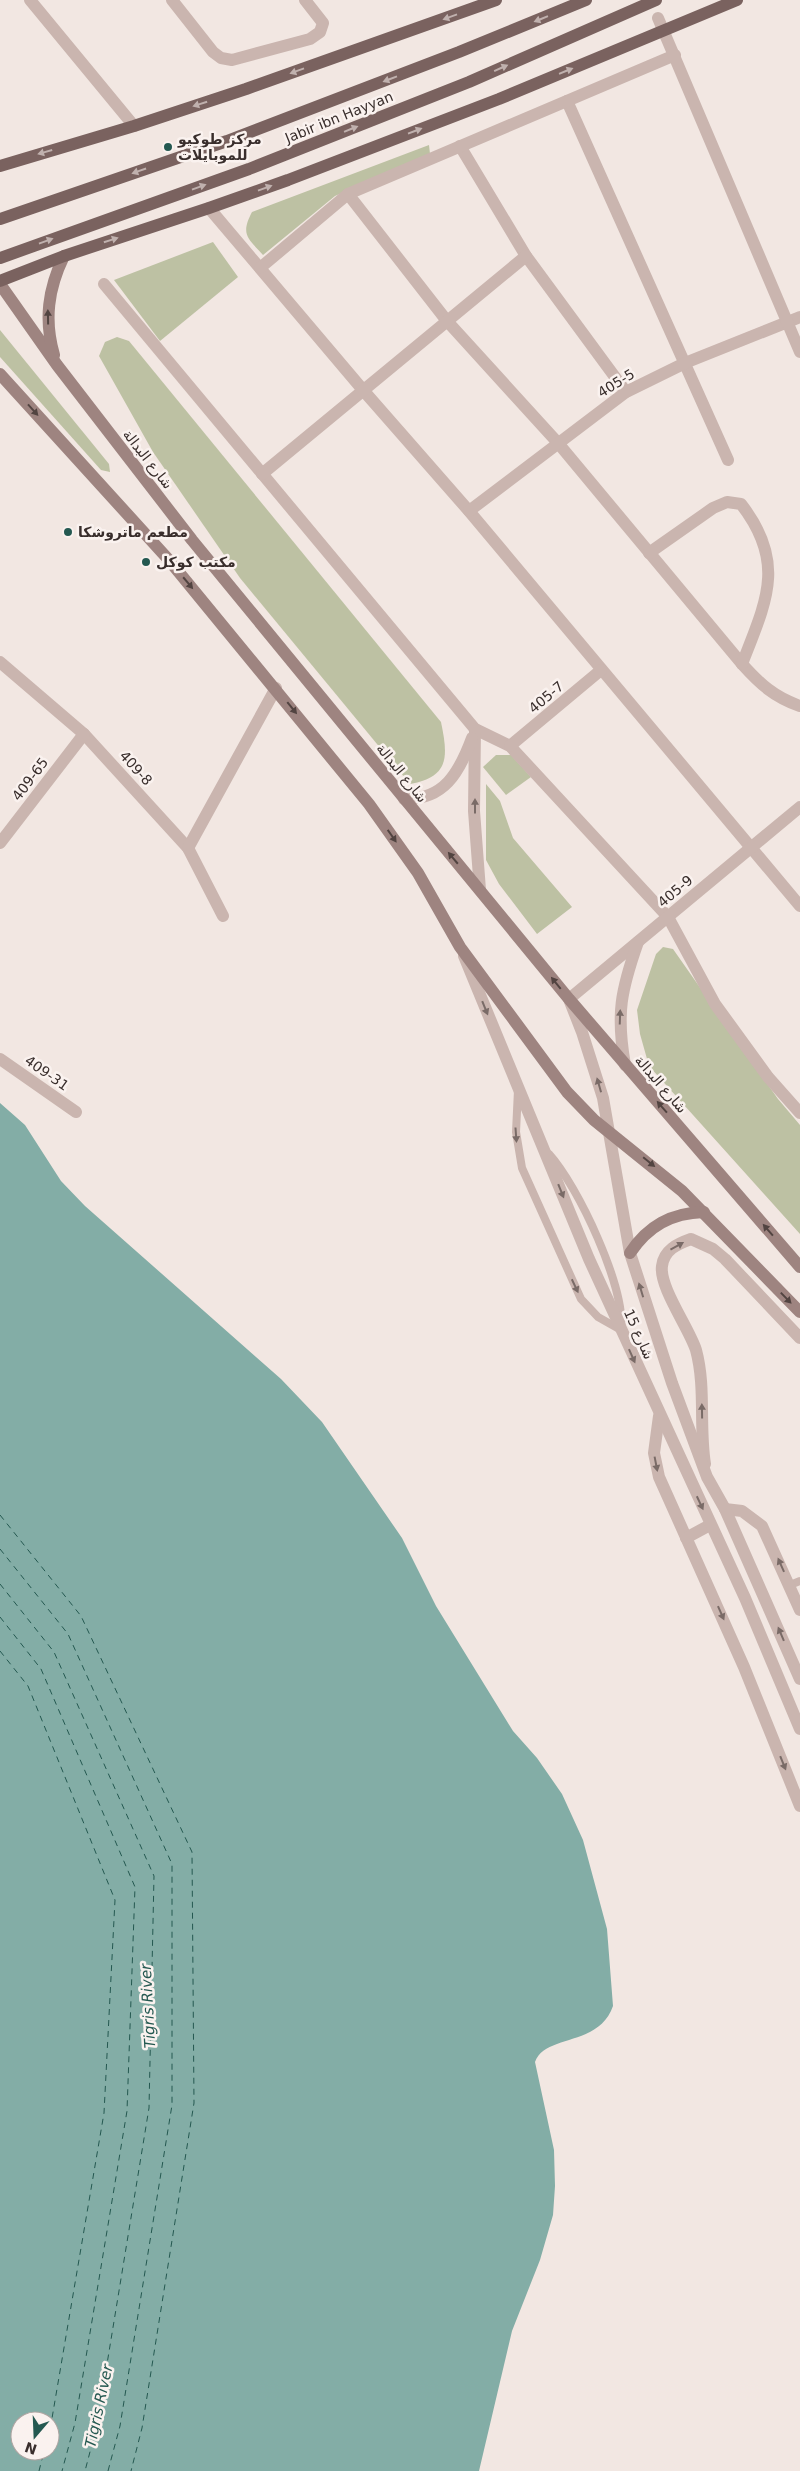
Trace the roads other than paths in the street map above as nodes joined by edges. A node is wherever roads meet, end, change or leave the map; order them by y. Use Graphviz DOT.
graph roads {
  1 [pos="30,0"];
  2 [pos="172,0"];
  3 [pos="305,0"];
  4 [pos="496,0"];
  5 [pos="586,0"];
  6 [pos="656,0"];
  7 [pos="737,0"];
  8 [pos="658,18"];
  9 [pos="675,55"];
  10 [pos="567,101"];
  11 [pos="134,126"];
  12 [pos="460,146"];
  13 [pos="0,166"];
  14 [pos="348,194"];
  15 [pos="209,208"];
  16 [pos="0,219"];
  17 [pos="64,256"];
  18 [pos="526,256"];
  19 [pos="0,258"];
  20 [pos="260,268"];
  21 [pos="0,282"];
  22 [pos="104,284"];
  23 [pos="800,317"];
  24 [pos="447,321"];
  25 [pos="787,322"];
  26 [pos="800,352"];
  27 [pos="685,363"];
  28 [pos="57,365"];
  29 [pos="0,374"];
  30 [pos="5,381"];
  31 [pos="363,390"];
  32 [pos="626,392"];
  33 [pos="558,443"];
  34 [pos="728,460"];
  35 [pos="262,474"];
  36 [pos="469,511"];
  37 [pos="649,553"];
  38 [pos="0,662"];
  39 [pos="742,664"];
  40 [pos="601,670"];
  41 [pos="276,688"];
  42 [pos="800,706"];
  43 [pos="475,729"];
  44 [pos="84,734"];
  45 [pos="510,746"];
  46 [pos="404,799"];
  47 [pos="800,807"];
  48 [pos="0,843"];
  49 [pos="188,848"];
  50 [pos="751,848"];
  51 [pos="480,890"];
  52 [pos="800,906"];
  53 [pos="223,916"];
  54 [pos="668,917"];
  55 [pos="638,942"];
  56 [pos="460,947"];
  57 [pos="569,999"];
  58 [pos="0,1059"];
  59 [pos="625,1065"];
  60 [pos="518,1087"];
  61 [pos="76,1112"];
  62 [pos="800,1113"];
  63 [pos="611,1132"];
  64 [pos="704,1212"];
  65 [pos="630,1253"];
  66 [pos="800,1267"];
  67 [pos="800,1312"];
  68 [pos="621,1330"];
  69 [pos="800,1338"];
  70 [pos="681,1407"];
  71 [pos="659,1416"];
  72 [pos="707,1477"];
  73 [pos="725,1509"];
  74 [pos="710,1525"];
  75 [pos="686,1538"];
  76 [pos="795,1583"];
  77 [pos="762,1592"];
  78 [pos="745,1598"];
  79 [pos="800,1610"];
  80 [pos="800,1679"];
  81 [pos="800,1729"];
  82 [pos="800,1806"];
  1 -- 11 [label="street"];
  2 -- 3 [label="street"];
  4 -- 11 [label="main road, one-way"];
  5 -- 16 [label="main road, Jabir ibn Hayyan, one-way"];
  19 -- 6 [label="main road, Jabir ibn Hayyan, one-way"];
  15 -- 7 [label="main road, one-way"];
  8 -- 9 [label="street"];
  9 -- 10 [label="street"];
  9 -- 25 [label="street"];
  10 -- 12 [label="street"];
  10 -- 27 [label="street"];
  11 -- 13 [label="main road, one-way"];
  12 -- 14 [label="street"];
  12 -- 18 [label="street"];
  14 -- 20 [label="street"];
  14 -- 24 [label="street"];
  17 -- 15 [label="main road, one-way"];
  15 -- 20 [label="street"];
  17 -- 21 [label="main road"];
  28 -- 17 [label="main road, one-way"];
  18 -- 24 [label="street"];
  18 -- 32 [label="street"];
  20 -- 31 [label="street"];
  21 -- 28 [label="main road, شارع البدالة"];
  22 -- 35 [label="street"];
  23 -- 25 [label="street, 405-5"];
  24 -- 31 [label="street"];
  24 -- 33 [label="street"];
  25 -- 26 [label="street"];
  25 -- 27 [label="street, 405-5"];
  27 -- 32 [label="street, 405-5"];
  27 -- 34 [label="street"];
  28 -- 46 [label="main road, شارع البدالة"];
  29 -- 30 [label="main road"];
  30 -- 41 [label="main road, one-way"];
  31 -- 35 [label="street"];
  31 -- 36 [label="street"];
  32 -- 33 [label="street, 405-5"];
  33 -- 36 [label="street, 405-5"];
  33 -- 37 [label="street"];
  35 -- 43 [label="street"];
  36 -- 40 [label="street"];
  37 -- 39 [label="street"];
  37 -- 39 [label="street"];
  38 -- 44 [label="street, 409-8"];
  39 -- 42 [label="street"];
  40 -- 45 [label="street, 405-7"];
  40 -- 50 [label="street"];
  41 -- 49 [label="street"];
  41 -- 56 [label="main road, one-way"];
  43 -- 45 [label="street"];
  43 -- 46 [label="street"];
  51 -- 43 [label="street, one-way"];
  44 -- 48 [label="street, 409-65"];
  44 -- 49 [label="street, 409-8"];
  45 -- 54 [label="street"];
  51 -- 46 [label="main road, شارع البدالة, one-way"];
  47 -- 50 [label="street, 405-9"];
  49 -- 53 [label="street, 409-8"];
  50 -- 52 [label="street"];
  50 -- 54 [label="street, 405-9"];
  57 -- 51 [label="main road, شارع البدالة, one-way"];
  54 -- 55 [label="street, 405-9"];
  54 -- 62 [label="street"];
  55 -- 57 [label="street, 405-9"];
  59 -- 55 [label="street, one-way"];
  56 -- 60 [label="street, شارع 15, one-way"];
  56 -- 63 [label="main road"];
  57 -- 59 [label="main road, شارع البدالة"];
  63 -- 57 [label="street, شارع 15, one-way"];
  58 -- 61 [label="street, 409-31"];
  66 -- 59 [label="main road, شارع البدالة, one-way"];
  60 -- 68 [label="street, شارع 15, one-way"];
  60 -- 68 [label="lane, one-way"];
  63 -- 64 [label="main road, one-way"];
  63 -- 65 [label="street, شارع 15"];
  64 -- 65 [label="main road"];
  64 -- 67 [label="main road, one-way"];
  70 -- 65 [label="street, شارع 15, one-way"];
  68 -- 71 [label="street, شارع 15, one-way"];
  72 -- 69 [label="street, one-way"];
  70 -- 71 [label="street"];
  70 -- 72 [label="street, شارع 15"];
  71 -- 74 [label="street, شارع 15, one-way"];
  71 -- 75 [label="street, one-way"];
  72 -- 73 [label="street, شارع 15"];
  76 -- 73 [label="street, one-way"];
  73 -- 77 [label="street, شارع 15"];
  74 -- 75 [label="street"];
  74 -- 78 [label="street, شارع 15"];
  75 -- 82 [label="street, one-way"];
  76 -- 79 [label="street"];
  77 -- 78 [label="street"];
  80 -- 77 [label="street, شارع 15, one-way"];
  78 -- 81 [label="street, شارع 15"];
}
